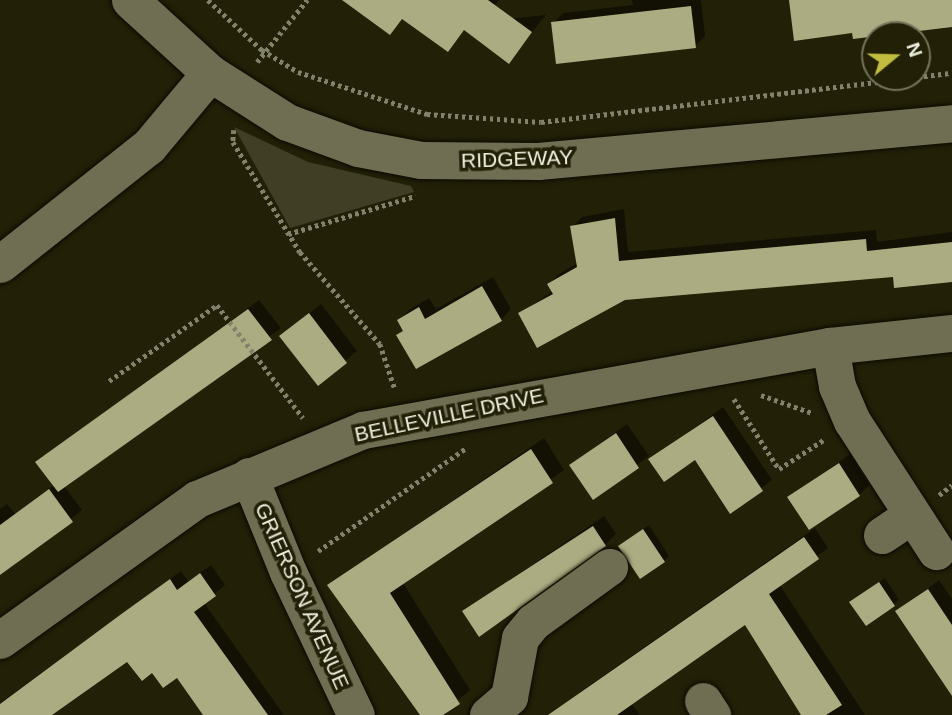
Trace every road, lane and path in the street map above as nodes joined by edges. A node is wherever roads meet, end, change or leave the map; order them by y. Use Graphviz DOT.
graph roads {
  1 [pos="130,0"];
  2 [pos="208,0"];
  3 [pos="307,0"];
  4 [pos="266,52"];
  5 [pos="952,73"];
  6 [pos="931,75"];
  7 [pos="222,81"];
  8 [pos="861,84"];
  9 [pos="952,123"];
  10 [pos="419,195"];
  11 [pos="288,234"];
  12 [pos="0,264"];
  13 [pos="952,333"];
  14 [pos="830,346"];
  15 [pos="719,374"];
  16 [pos="109,382"];
  17 [pos="405,419"];
  18 [pos="848,423"];
  19 [pos="478,440"];
  20 [pos="322,444"];
  21 [pos="250,476"];
  22 [pos="912,515"];
  23 [pos="882,535"];
  24 [pos="936,551"];
  25 [pos="609,567"];
  26 [pos="288,572"];
  27 [pos="0,640"];
  28 [pos="356,715"];
  29 [pos="488,715"];
  1 -- 7 [label="street, RIDGEWAY"];
  2 -- 4 [label="path"];
  3 -- 4 [label="path"];
  4 -- 7 [label="path"];
  4 -- 8 [label="path"];
  5 -- 6 [label="path"];
  7 -- 9 [label="street, RIDGEWAY"];
  7 -- 11 [label="path"];
  7 -- 12 [label="street"];
  10 -- 11 [label="path"];
  11 -- 17 [label="path"];
  13 -- 14 [label="street, BELLEVILLE DRIVE"];
  14 -- 15 [label="street, BELLEVILLE DRIVE"];
  14 -- 18 [label="street"];
  15 -- 17 [label="street, BELLEVILLE DRIVE"];
  15 -- 18 [label="path"];
  15 -- 18 [label="path"];
  16 -- 20 [label="path"];
  17 -- 20 [label="street, BELLEVILLE DRIVE"];
  18 -- 22 [label="street"];
  19 -- 26 [label="path"];
  20 -- 21 [label="street, BELLEVILLE DRIVE"];
  21 -- 26 [label="street, GRIERSON AVENUE"];
  21 -- 27 [label="street, BELLEVILLE DRIVE"];
  22 -- 23 [label="street"];
  22 -- 24 [label="street"];
  25 -- 29 [label="street"];
  26 -- 28 [label="street, GRIERSON AVENUE"];
}
